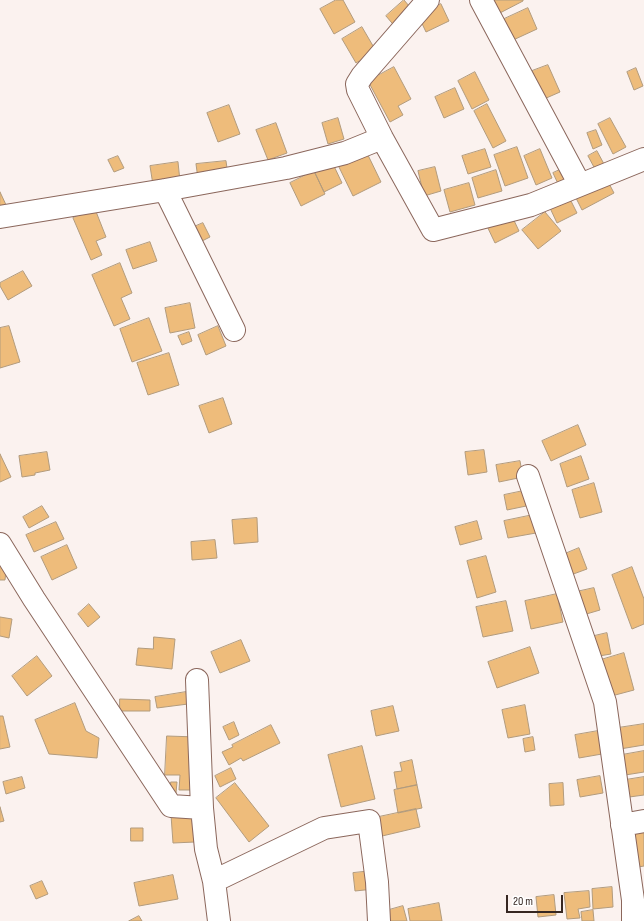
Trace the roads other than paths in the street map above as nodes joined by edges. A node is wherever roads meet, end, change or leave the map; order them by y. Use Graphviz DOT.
graph roads {
  1 [pos="428,0"];
  2 [pos="481,0"];
  3 [pos="382,138"];
  4 [pos="644,159"];
  5 [pos="580,185"];
  6 [pos="165,190"];
  7 [pos="0,217"];
  8 [pos="234,330"];
  9 [pos="528,476"];
  10 [pos="0,544"];
  11 [pos="197,680"];
  12 [pos="202,808"];
  13 [pos="644,821"];
  14 [pos="622,825"];
  15 [pos="214,880"];
  16 [pos="219,921"];
  17 [pos="380,921"];
  18 [pos="633,921"];
  1 -- 3 [label="street"];
  2 -- 5 [label="street"];
  3 -- 5 [label="street"];
  3 -- 6 [label="street"];
  4 -- 5 [label="street"];
  6 -- 7 [label="street"];
  6 -- 8 [label="street"];
  9 -- 14 [label="street"];
  10 -- 12 [label="street"];
  11 -- 12 [label="street"];
  12 -- 15 [label="street"];
  13 -- 14 [label="street"];
  14 -- 18 [label="street"];
  15 -- 16 [label="street"];
  15 -- 17 [label="street"];
}
